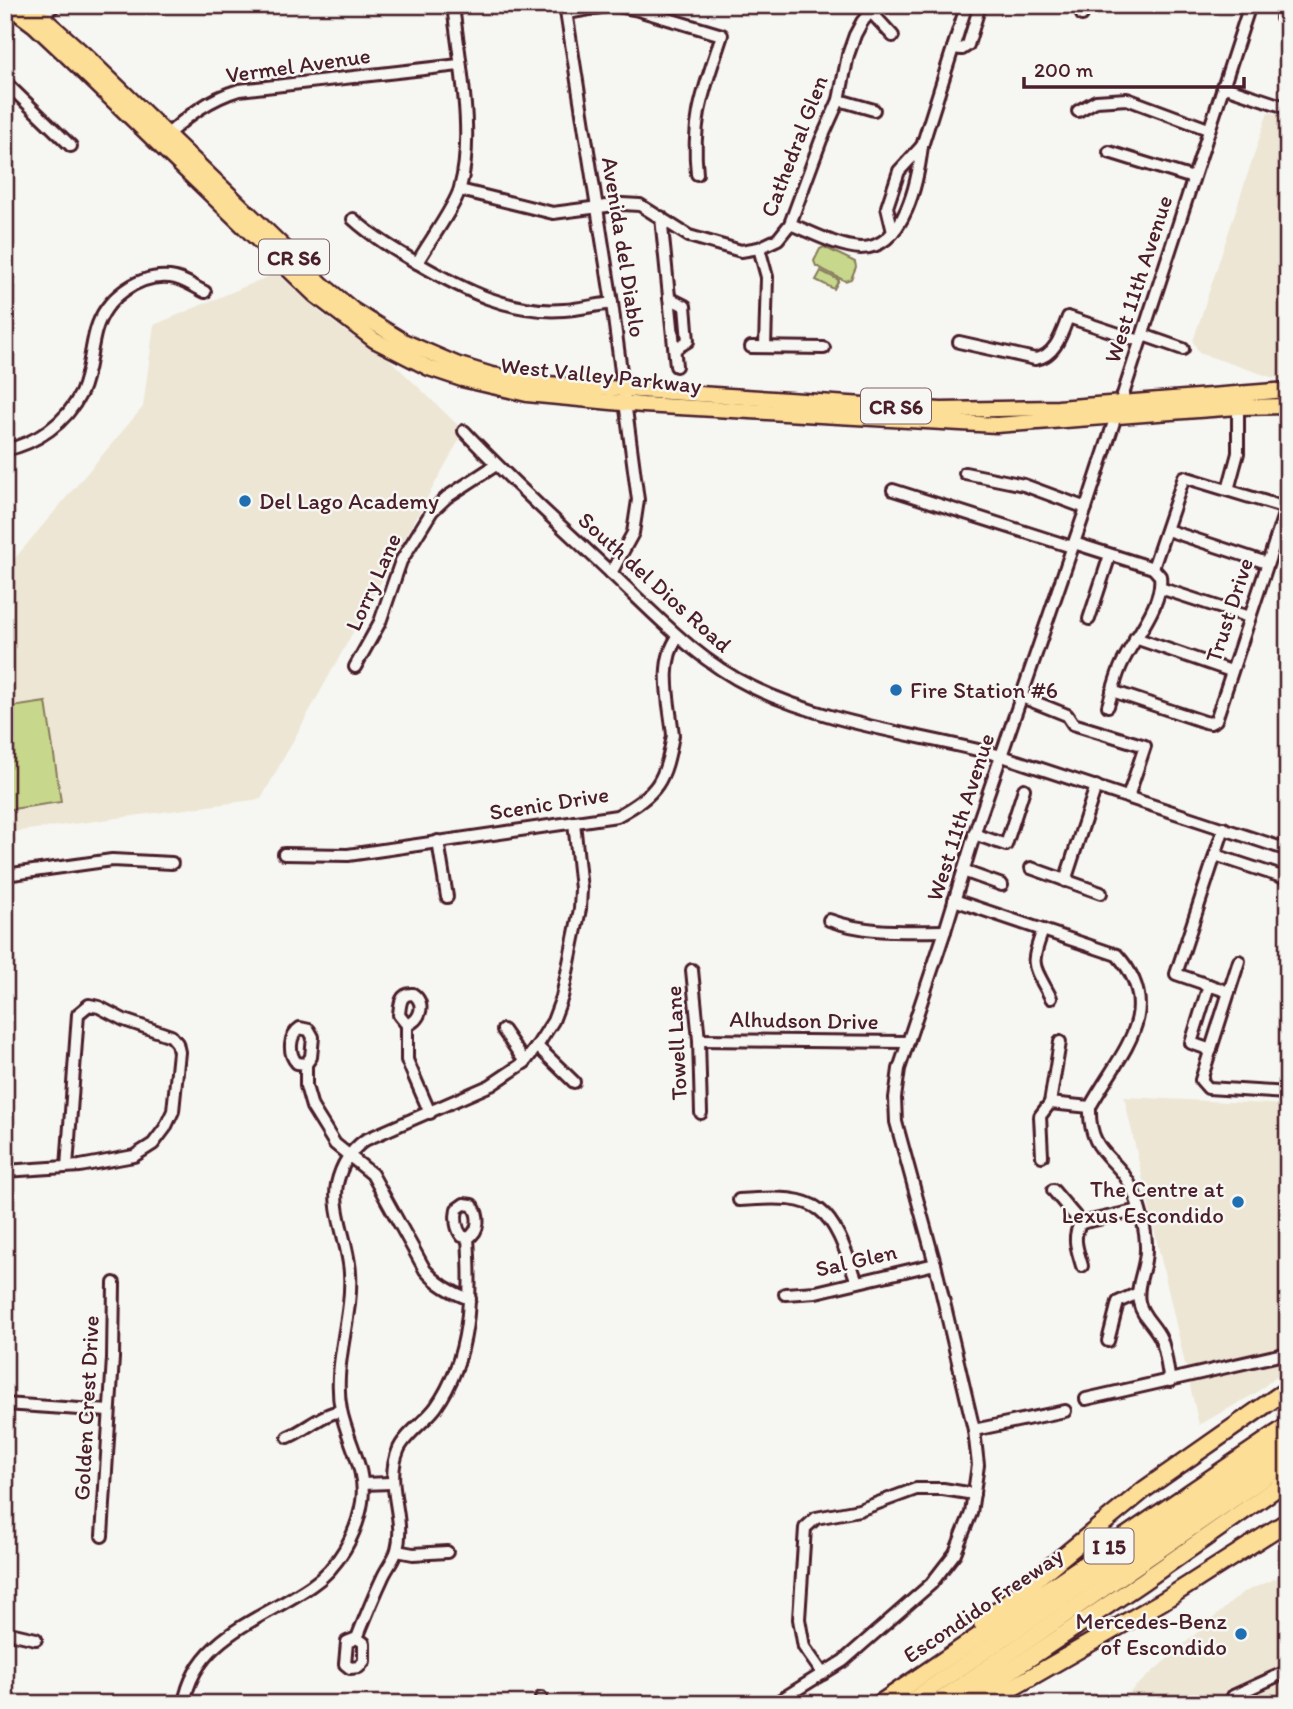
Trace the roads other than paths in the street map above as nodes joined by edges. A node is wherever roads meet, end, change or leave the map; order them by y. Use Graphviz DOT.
graph roads {
  1 [pos="7,5"];
  2 [pos="29,5"];
  3 [pos="55,5"];
  4 [pos="453,5"];
  5 [pos="970,5"];
  6 [pos="980,5"];
  7 [pos="1250,5"];
  8 [pos="1285,5"];
  9 [pos="566,9"];
  10 [pos="873,9"];
  11 [pos="1288,20"];
  12 [pos="38,21"];
  13 [pos="893,36"];
  14 [pos="953,48"];
  15 [pos="459,65"];
  16 [pos="5,82"];
  17 [pos="1222,86"];
  18 [pos="839,100"];
  19 [pos="1288,107"];
  20 [pos="874,110"];
  21 [pos="1078,111"];
  22 [pos="1208,129"];
  23 [pos="162,139"];
  24 [pos="71,146"];
  25 [pos="922,146"];
  26 [pos="1109,152"];
  27 [pos="697,174"];
  28 [pos="1193,178"];
  29 [pos="460,190"];
  30 [pos="597,208"];
  31 [pos="661,217"];
  32 [pos="353,219"];
  33 [pos="789,224"];
  34 [pos="893,232"];
  35 [pos="760,248"];
  36 [pos="417,263"];
  37 [pos="205,292"];
  38 [pos="612,303"];
  39 [pos="1142,338"];
  40 [pos="959,342"];
  41 [pos="751,347"];
  42 [pos="765,347"];
  43 [pos="824,348"];
  44 [pos="1183,349"];
  45 [pos="676,366"];
  46 [pos="1288,390"];
  47 [pos="625,396"];
  48 [pos="1288,406"];
  49 [pos="1238,407"];
  50 [pos="1116,410"];
  51 [pos="464,431"];
  52 [pos="5,450"];
  53 [pos="496,465"];
  54 [pos="965,473"];
  55 [pos="893,490"];
  56 [pos="1228,490"];
  57 [pos="1287,505"];
  58 [pos="1086,508"];
  59 [pos="1167,530"];
  60 [pos="1073,545"];
  61 [pos="1110,555"];
  62 [pos="1267,563"];
  63 [pos="1153,568"];
  64 [pos="611,573"];
  65 [pos="1160,588"];
  66 [pos="1249,617"];
  67 [pos="1089,619"];
  68 [pos="678,637"];
  69 [pos="1135,638"];
  70 [pos="355,667"];
  71 [pos="1231,671"];
  72 [pos="1112,691"];
  73 [pos="1022,697"];
  74 [pos="1108,706"];
  75 [pos="1002,756"];
  76 [pos="1096,786"];
  77 [pos="1024,789"];
  78 [pos="1128,797"];
  79 [pos="574,822"];
  80 [pos="1224,828"];
  81 [pos="974,834"];
  82 [pos="438,841"];
  83 [pos="1288,850"];
  84 [pos="284,854"];
  85 [pos="1215,855"];
  86 [pos="172,863"];
  87 [pos="1031,868"];
  88 [pos="963,871"];
  89 [pos="5,875"];
  90 [pos="1288,879"];
  91 [pos="1065,881"];
  92 [pos="1002,885"];
  93 [pos="1101,893"];
  94 [pos="447,897"];
  95 [pos="954,900"];
  96 [pos="829,920"];
  97 [pos="1043,930"];
  98 [pos="945,931"];
  99 [pos="1239,961"];
  100 [pos="692,970"];
  101 [pos="1209,985"];
  102 [pos="1229,992"];
  103 [pos="1051,998"];
  104 [pos="407,1025"];
  105 [pos="503,1030"];
  106 [pos="699,1040"];
  107 [pos="908,1042"];
  108 [pos="1060,1042"];
  109 [pos="537,1046"];
  110 [pos="1211,1050"];
  111 [pos="525,1062"];
  112 [pos="306,1064"];
  113 [pos="574,1082"];
  114 [pos="1288,1093"];
  115 [pos="1050,1103"];
  116 [pos="1090,1107"];
  117 [pos="430,1113"];
  118 [pos="701,1114"];
  119 [pos="1042,1156"];
  120 [pos="349,1157"];
  121 [pos="67,1167"];
  122 [pos="5,1171"];
  123 [pos="1053,1190"];
  124 [pos="739,1200"];
  125 [pos="1139,1210"];
  126 [pos="1081,1223"];
  127 [pos="468,1238"];
  128 [pos="935,1264"];
  129 [pos="1082,1266"];
  130 [pos="857,1282"];
  131 [pos="114,1283"];
  132 [pos="1138,1293"];
  133 [pos="785,1294"];
  134 [pos="470,1299"];
  135 [pos="1108,1341"];
  136 [pos="1288,1353"];
  137 [pos="1170,1381"];
  138 [pos="1288,1389"];
  139 [pos="1086,1399"];
  140 [pos="5,1404"];
  141 [pos="108,1411"];
  142 [pos="341,1411"];
  143 [pos="1065,1411"];
  144 [pos="1288,1426"];
  145 [pos="974,1430"];
  146 [pos="288,1437"];
  147 [pos="1288,1443"];
  148 [pos="1288,1461"];
  149 [pos="1288,1480"];
  150 [pos="391,1483"];
  151 [pos="363,1484"];
  152 [pos="974,1494"];
  153 [pos="1288,1521"];
  154 [pos="102,1536"];
  155 [pos="397,1551"];
  156 [pos="447,1552"];
  157 [pos="5,1632"];
  158 [pos="357,1638"];
  159 [pos="36,1639"];
  160 [pos="930,1668"];
  161 [pos="1288,1671"];
  162 [pos="823,1674"];
  163 [pos="1233,1696"];
  164 [pos="184,1704"];
  165 [pos="774,1704"];
  166 [pos="879,1704"];
  167 [pos="907,1704"];
  168 [pos="935,1704"];
  169 [pos="961,1704"];
  170 [pos="984,1704"];
  1 -- 12 [label="main road, West Valley Parkway / CR S6"];
  2 -- 12 [label="main road, West Valley Parkway / CR S6"];
  3 -- 12 [label="street"];
  4 -- 15 [label="street"];
  5 -- 14 [label="street"];
  6 -- 14 [label="street"];
  7 -- 17 [label="street, West 11th Avenue"];
  8 -- 11 [label="street"];
  9 -- 27 [label="street"];
  9 -- 30 [label="street, Avenida del Diablo"];
  10 -- 13 [label="street"];
  10 -- 18 [label="street, Cathedral Glen"];
  12 -- 23 [label="main road, West Valley Parkway / CR S6"];
  14 -- 25 [label="street"];
  15 -- 23 [label="street, Vermel Avenue"];
  15 -- 29 [label="street"];
  16 -- 24 [label="street"];
  17 -- 19 [label="street"];
  17 -- 22 [label="street, West 11th Avenue"];
  18 -- 20 [label="street"];
  18 -- 33 [label="street, Cathedral Glen"];
  21 -- 22 [label="street"];
  22 -- 28 [label="street, West 11th Avenue"];
  23 -- 47 [label="main road, West Valley Parkway / CR S6"];
  25 -- 34 [label="street"];
  25 -- 34 [label="street"];
  26 -- 28 [label="street"];
  28 -- 39 [label="street, West 11th Avenue"];
  29 -- 30 [label="street, Cathedral Glen"];
  29 -- 36 [label="street"];
  30 -- 31 [label="street, Cathedral Glen"];
  30 -- 38 [label="street, Avenida del Diablo"];
  31 -- 35 [label="street, Cathedral Glen"];
  31 -- 45 [label="street"];
  32 -- 36 [label="street"];
  33 -- 34 [label="street"];
  33 -- 35 [label="street, Cathedral Glen"];
  35 -- 42 [label="street"];
  36 -- 38 [label="street"];
  37 -- 52 [label="street"];
  38 -- 47 [label="street, Avenida del Diablo"];
  39 -- 40 [label="street"];
  39 -- 44 [label="street"];
  39 -- 50 [label="street, West 11th Avenue"];
  41 -- 42 [label="street"];
  42 -- 43 [label="street"];
  46 -- 50 [label="main road, West Valley Parkway / CR S6"];
  47 -- 50 [label="main road, West Valley Parkway / CR S6"];
  47 -- 64 [label="street, Avenida del Diablo"];
  48 -- 49 [label="main road, West Valley Parkway / CR S6"];
  49 -- 50 [label="main road, West Valley Parkway / CR S6"];
  49 -- 56 [label="street"];
  50 -- 58 [label="street, West 11th Avenue"];
  51 -- 53 [label="street, South del Dios Road"];
  53 -- 64 [label="street, South del Dios Road"];
  53 -- 70 [label="street, Lorry Lane"];
  54 -- 58 [label="street"];
  55 -- 60 [label="street"];
  56 -- 57 [label="street"];
  56 -- 59 [label="street"];
  57 -- 62 [label="street, Trust Drive"];
  58 -- 60 [label="street, West 11th Avenue"];
  59 -- 62 [label="street"];
  59 -- 63 [label="street"];
  60 -- 61 [label="street"];
  60 -- 73 [label="street, West 11th Avenue"];
  61 -- 63 [label="street"];
  61 -- 67 [label="street"];
  62 -- 66 [label="street, Trust Drive"];
  63 -- 65 [label="street"];
  64 -- 68 [label="street, South del Dios Road"];
  65 -- 66 [label="street"];
  65 -- 69 [label="street"];
  66 -- 71 [label="street, Trust Drive"];
  68 -- 75 [label="street, South del Dios Road"];
  68 -- 79 [label="street, Scenic Drive"];
  69 -- 71 [label="street"];
  69 -- 72 [label="street"];
  71 -- 72 [label="street, Trust Drive"];
  72 -- 74 [label="street"];
  73 -- 75 [label="street, West 11th Avenue"];
  73 -- 78 [label="street"];
  75 -- 76 [label="street, South del Dios Road"];
  75 -- 81 [label="street, West 11th Avenue"];
  76 -- 78 [label="street, South del Dios Road"];
  76 -- 91 [label="street"];
  77 -- 81 [label="street"];
  78 -- 80 [label="street, South del Dios Road"];
  79 -- 82 [label="street, Scenic Drive"];
  79 -- 109 [label="street"];
  80 -- 83 [label="street, South del Dios Road"];
  80 -- 85 [label="street"];
  81 -- 88 [label="street, West 11th Avenue"];
  82 -- 84 [label="street, Scenic Drive"];
  82 -- 94 [label="street"];
  85 -- 90 [label="street"];
  85 -- 101 [label="street"];
  86 -- 89 [label="street"];
  87 -- 91 [label="street"];
  88 -- 92 [label="street"];
  88 -- 95 [label="street, West 11th Avenue"];
  91 -- 93 [label="street"];
  95 -- 97 [label="street"];
  95 -- 98 [label="street, West 11th Avenue"];
  96 -- 98 [label="street"];
  97 -- 103 [label="street"];
  97 -- 116 [label="street"];
  98 -- 107 [label="street, West 11th Avenue"];
  99 -- 102 [label="street"];
  100 -- 106 [label="street, Towell Lane"];
  101 -- 102 [label="street"];
  101 -- 110 [label="street"];
  102 -- 110 [label="street"];
  104 -- 117 [label="street"];
  105 -- 111 [label="street"];
  106 -- 107 [label="street, Alhudson Drive"];
  106 -- 118 [label="street, Towell Lane"];
  107 -- 128 [label="street, West 11th Avenue"];
  108 -- 115 [label="street"];
  109 -- 111 [label="street"];
  109 -- 113 [label="street"];
  110 -- 114 [label="street"];
  111 -- 117 [label="street"];
  112 -- 120 [label="street"];
  115 -- 116 [label="street"];
  115 -- 119 [label="street"];
  116 -- 125 [label="street"];
  117 -- 120 [label="street"];
  120 -- 134 [label="street"];
  120 -- 142 [label="street"];
  121 -- 121 [label="street"];
  121 -- 122 [label="street"];
  123 -- 126 [label="street"];
  124 -- 130 [label="street"];
  125 -- 126 [label="street"];
  125 -- 132 [label="street"];
  126 -- 129 [label="street"];
  127 -- 134 [label="street"];
  128 -- 130 [label="street, Sal Glen"];
  128 -- 145 [label="street, West 11th Avenue"];
  130 -- 133 [label="street, Sal Glen"];
  131 -- 141 [label="street, Golden Crest Drive"];
  132 -- 135 [label="street"];
  132 -- 137 [label="street"];
  134 -- 150 [label="street"];
  136 -- 137 [label="street"];
  137 -- 139 [label="street"];
  138 -- 160 [label="highway"];
  140 -- 141 [label="street"];
  141 -- 154 [label="street, Golden Crest Drive"];
  142 -- 146 [label="street"];
  142 -- 151 [label="street"];
  143 -- 145 [label="street"];
  144 -- 160 [label="highway, Escondido Freeway / I 15"];
  145 -- 152 [label="street, West 11th Avenue"];
  147 -- 167 [label="highway"];
  148 -- 168 [label="highway"];
  149 -- 169 [label="highway, I 15"];
  150 -- 151 [label="street"];
  150 -- 155 [label="street"];
  151 -- 164 [label="street"];
  152 -- 162 [label="street, West 11th Avenue"];
  152 -- 162 [label="street"];
  153 -- 170 [label="highway"];
  155 -- 156 [label="street"];
  155 -- 158 [label="street"];
  157 -- 159 [label="street"];
  160 -- 166 [label="highway, Escondido Freeway / I 15"];
  161 -- 163 [label="street"];
  162 -- 165 [label="street, West 11th Avenue"];
}
